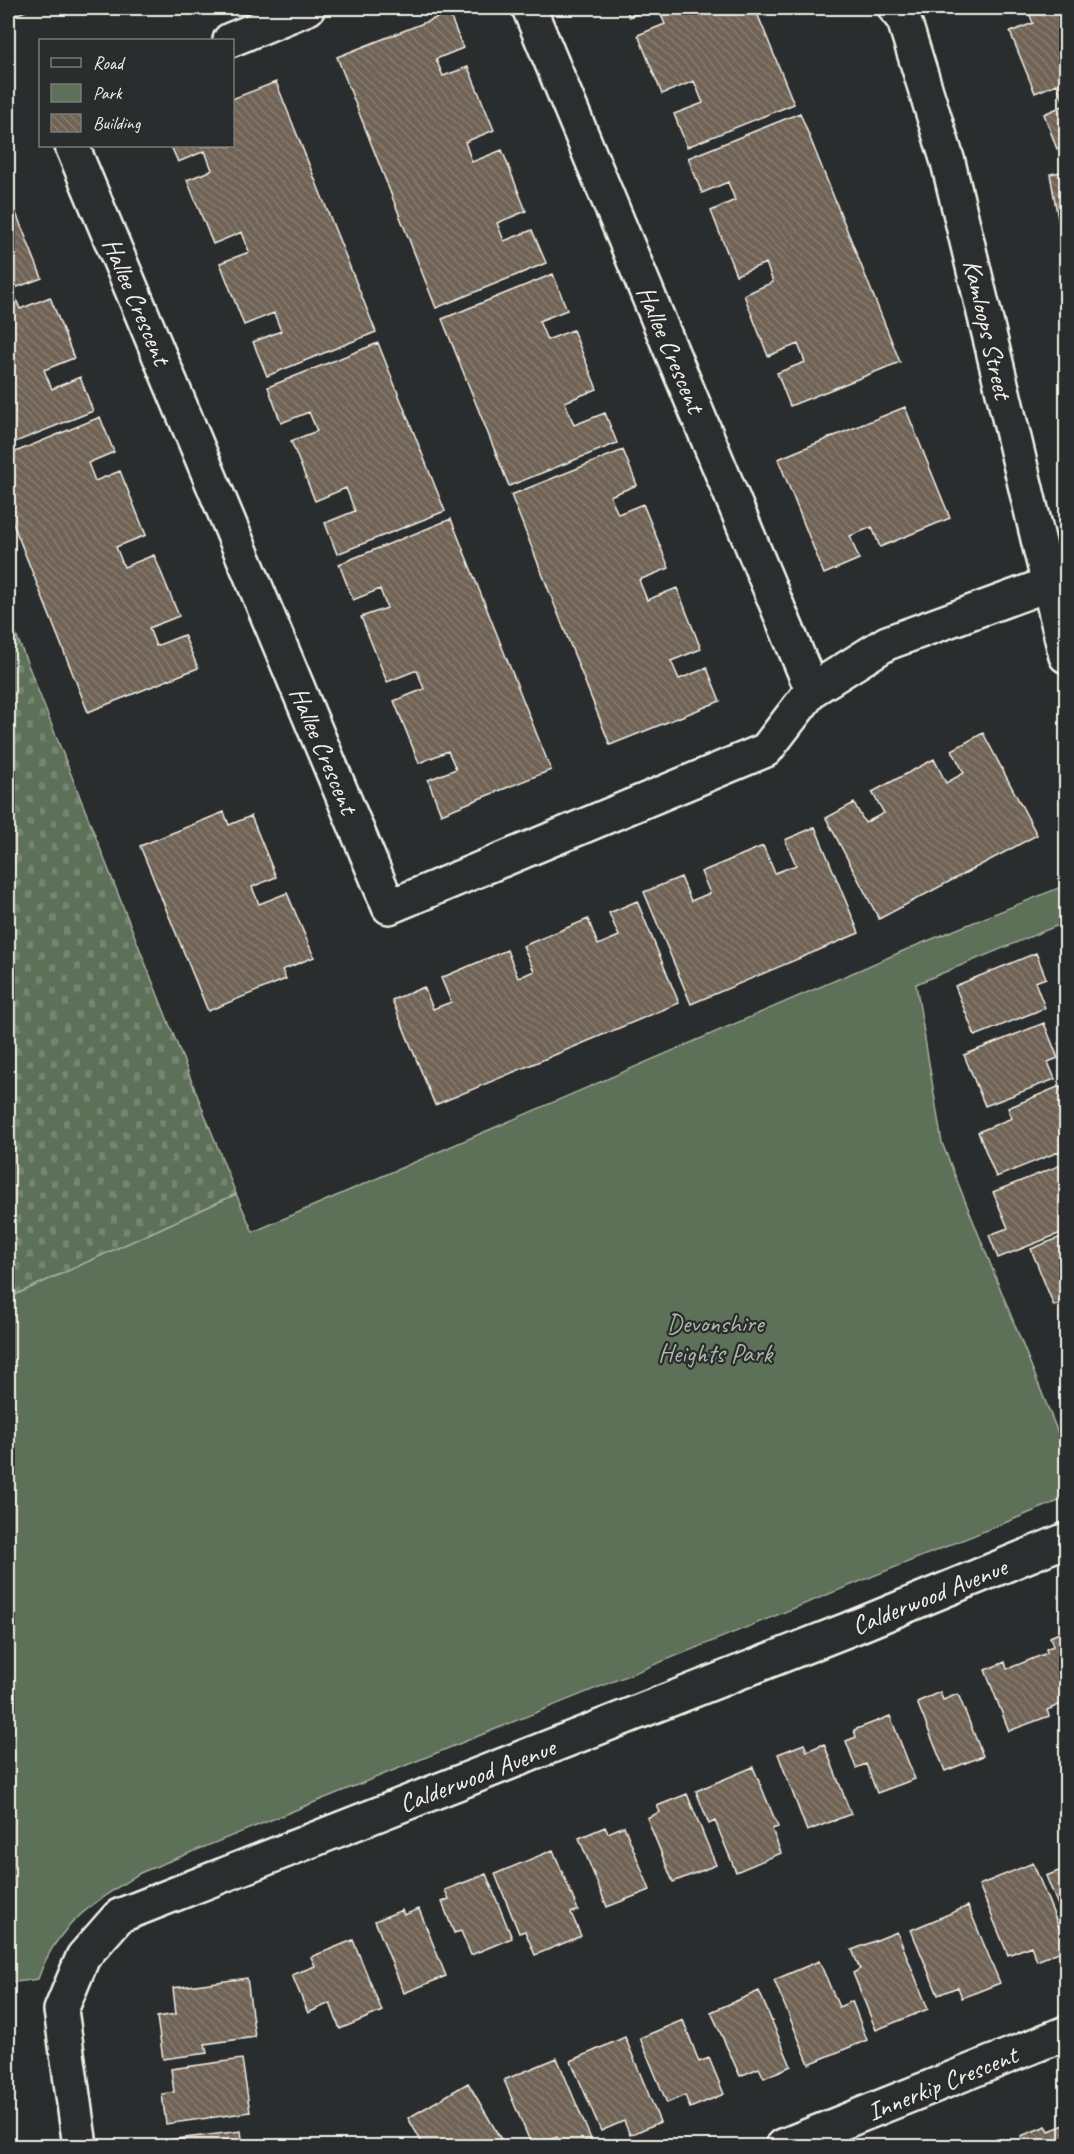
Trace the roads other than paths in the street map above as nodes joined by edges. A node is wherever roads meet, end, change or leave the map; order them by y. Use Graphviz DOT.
graph roads {
  1 [pos="308,8"];
  2 [pos="529,8"];
  3 [pos="894,8"];
  4 [pos="232,39"];
  5 [pos="72,147"];
  6 [pos="1049,584"];
  7 [pos="1066,656"];
  8 [pos="812,690"];
  9 [pos="1066,1539"];
  10 [pos="1066,2033"];
  11 [pos="80,2146"];
  12 [pos="783,2146"];
  1 -- 4 [label="street"];
  2 -- 8 [label="street, Hallee Crescent"];
  3 -- 6 [label="street, Kamloops Street"];
  5 -- 8 [label="street, Hallee Crescent"];
  6 -- 7 [label="street, Kamloops Street"];
  6 -- 8 [label="street, Hallee Crescent"];
  9 -- 11 [label="street, Calderwood Avenue"];
  10 -- 12 [label="street, Innerkip Crescent"];
}
